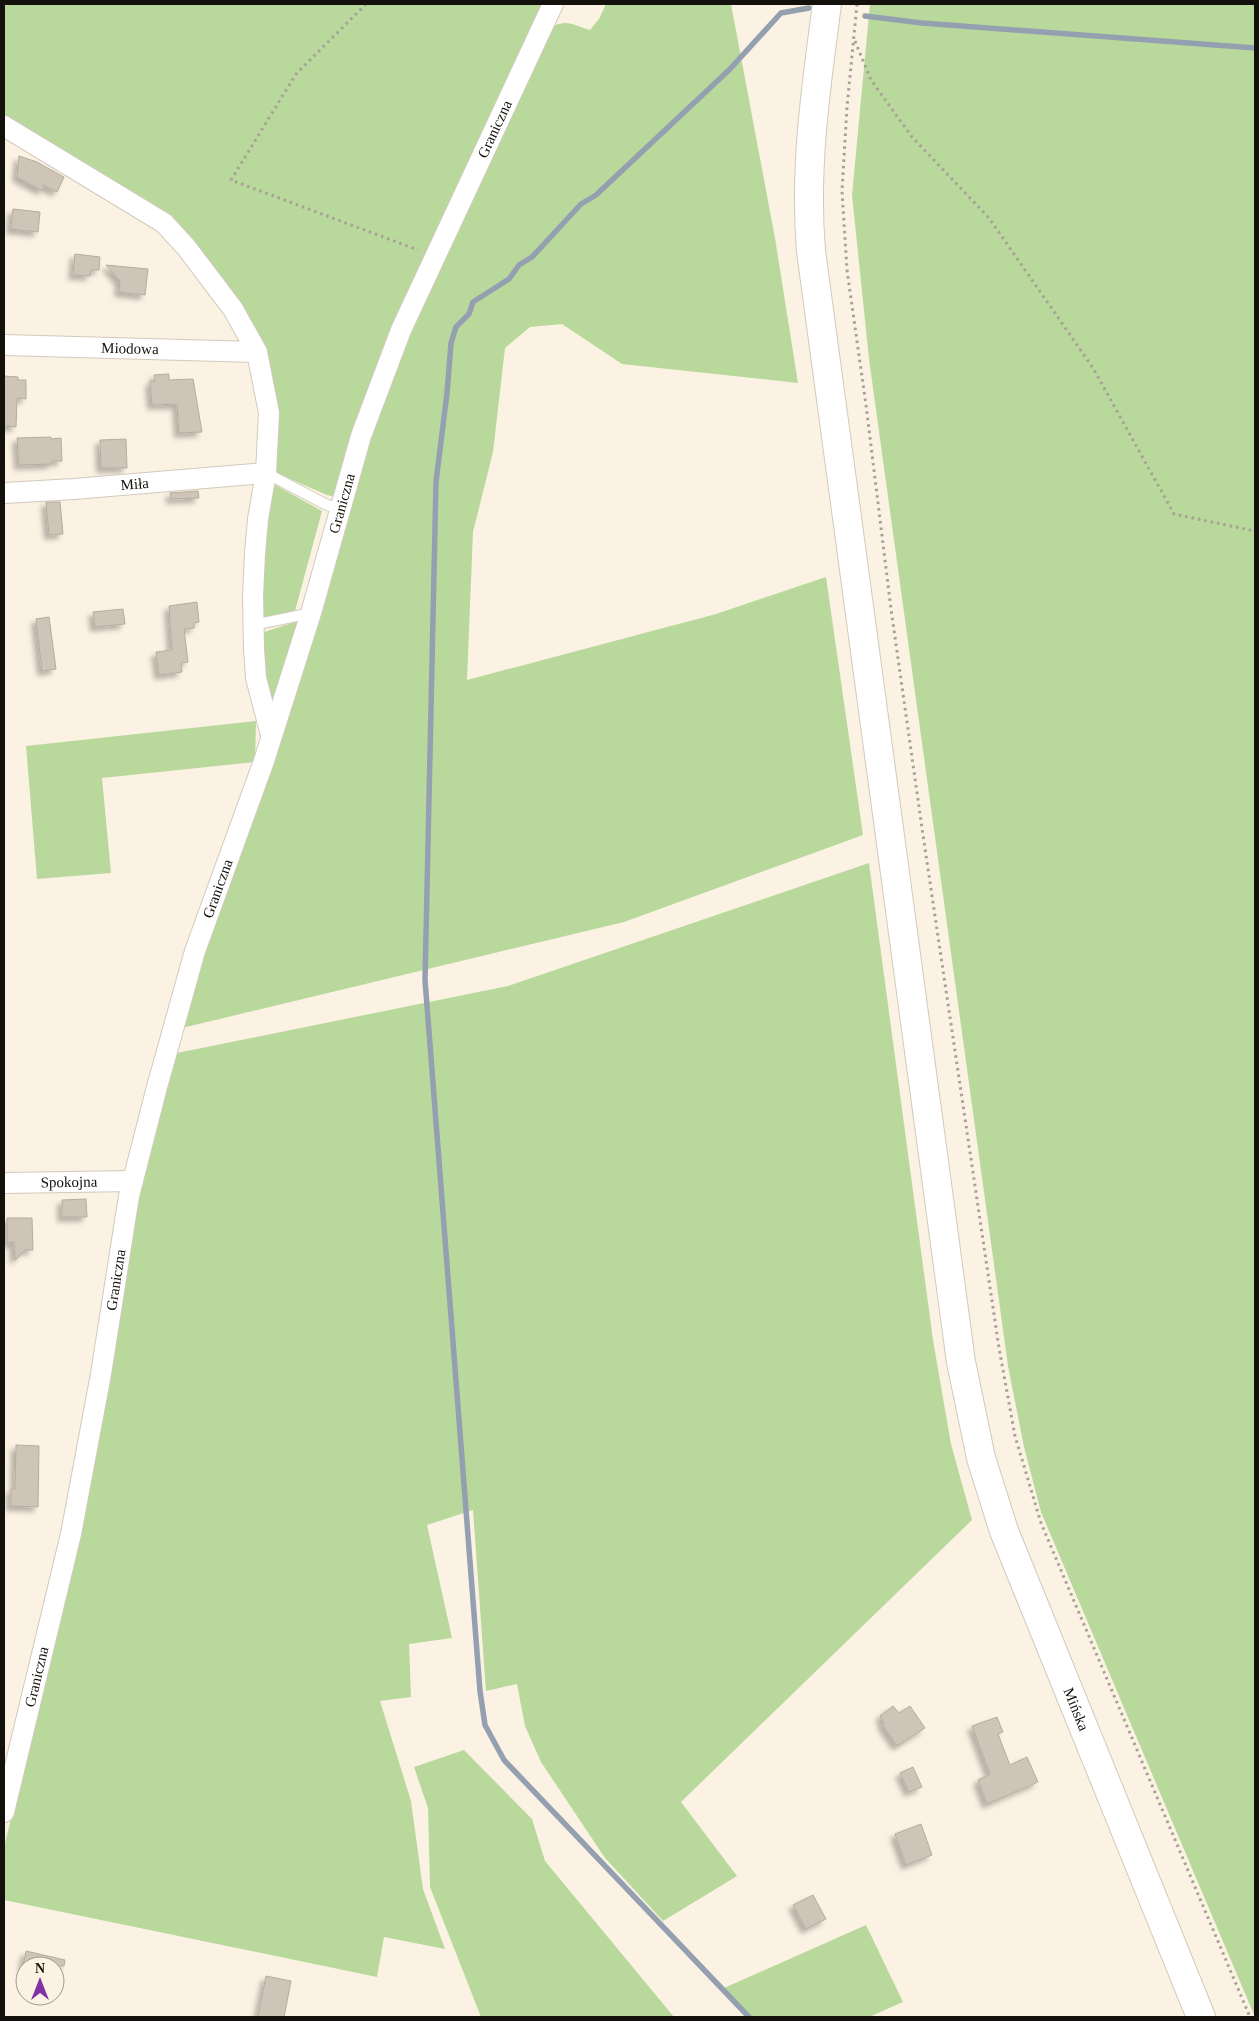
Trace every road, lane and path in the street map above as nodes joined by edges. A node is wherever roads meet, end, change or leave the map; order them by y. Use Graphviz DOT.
graph roads {
  1 [pos="366,4"];
  2 [pos="553,4"];
  3 [pos="827,4"];
  4 [pos="858,4"];
  5 [pos="855,40"];
  6 [pos="4,126"];
  7 [pos="435,256"];
  8 [pos="4,345"];
  9 [pos="257,352"];
  10 [pos="266,473"];
  11 [pos="4,493"];
  12 [pos="340,510"];
  13 [pos="1255,531"];
  14 [pos="311,612"];
  15 [pos="253,625"];
  16 [pos="271,736"];
  17 [pos="133,1180"];
  18 [pos="4,1183"];
  19 [pos="4,1812"];
  20 [pos="1201,2017"];
  21 [pos="1250,2017"];
  1 -- 7 [label="path"];
  2 -- 7 [label="street, Graniczna"];
  3 -- 20 [label="main road, Mińska"];
  4 -- 5 [label="path"];
  5 -- 13 [label="path"];
  5 -- 21 [label="path"];
  6 -- 9 [label="street"];
  7 -- 12 [label="street, Graniczna"];
  8 -- 9 [label="street, Miodowa"];
  9 -- 10 [label="street"];
  10 -- 11 [label="street, Miła"];
  10 -- 12 [label="lane"];
  10 -- 15 [label="street"];
  12 -- 14 [label="street, Graniczna"];
  14 -- 15 [label="lane"];
  14 -- 16 [label="street, Graniczna"];
  15 -- 16 [label="street"];
  16 -- 17 [label="street, Graniczna"];
  17 -- 18 [label="street, Spokojna"];
  17 -- 19 [label="street, Graniczna"];
}
